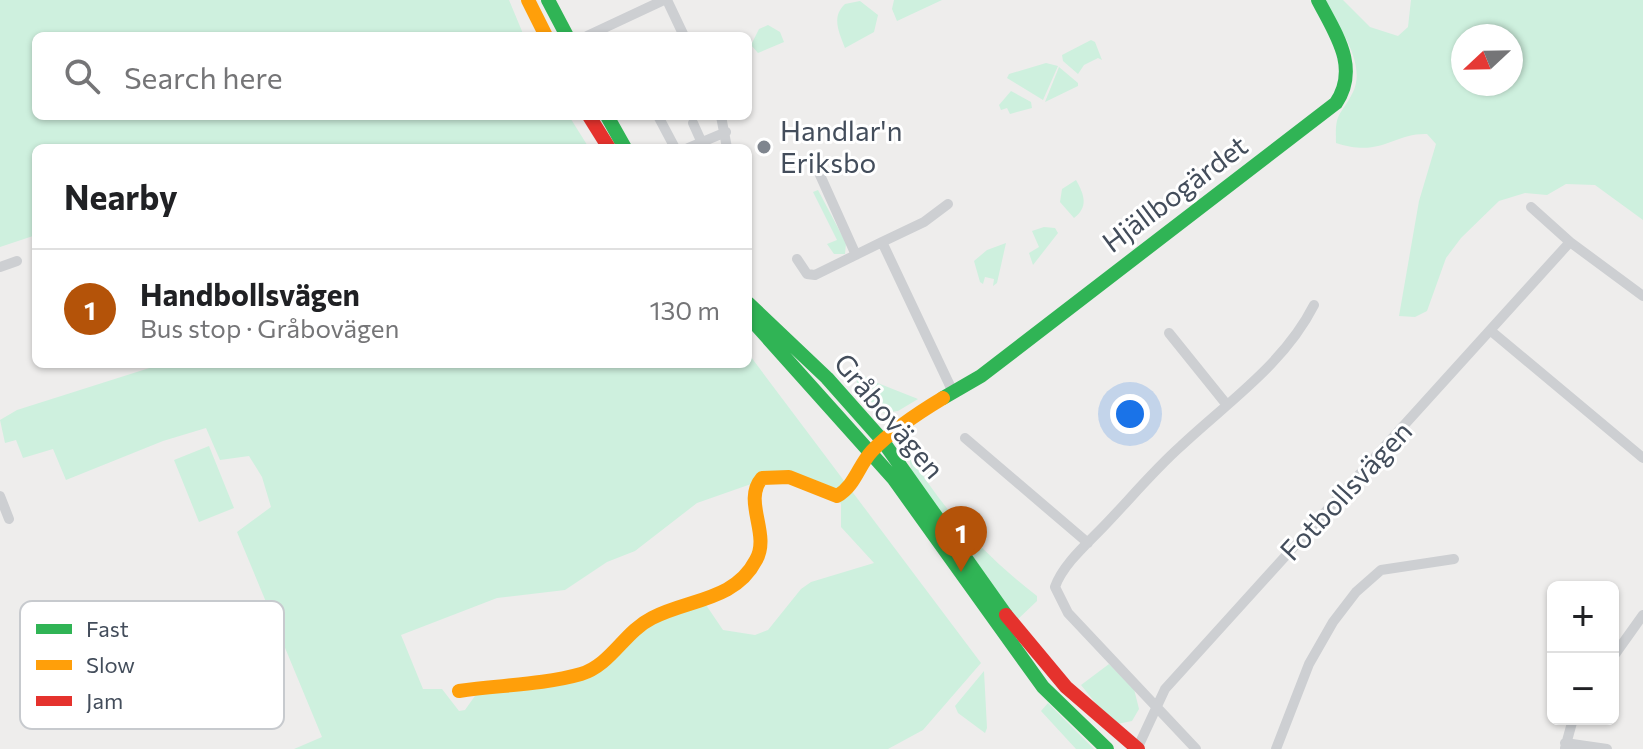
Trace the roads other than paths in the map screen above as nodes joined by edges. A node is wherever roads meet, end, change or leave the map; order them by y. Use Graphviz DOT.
graph roads {
  1 [pos="528,0"];
  2 [pos="548,0"];
  3 [pos="666,0"];
  4 [pos="1318,0"];
  5 [pos="544,32"];
  6 [pos="565,32"];
  7 [pos="596,32"];
  8 [pos="682,32"];
  9 [pos="592,120"];
  10 [pos="609,120"];
  11 [pos="660,120"];
  12 [pos="722,120"];
  13 [pos="693,123"];
  14 [pos="726,132"];
  15 [pos="702,143"];
  16 [pos="606,144"];
  17 [pos="623,144"];
  18 [pos="673,144"];
  19 [pos="727,144"];
  20 [pos="820,175"];
  21 [pos="948,204"];
  22 [pos="1531,207"];
  23 [pos="882,242"];
  24 [pos="1570,242"];
  25 [pos="856,255"];
  26 [pos="797,259"];
  27 [pos="17,261"];
  28 [pos="0,267"];
  29 [pos="1643,296"];
  30 [pos="1314,305"];
  31 [pos="752,307"];
  32 [pos="752,320"];
  33 [pos="1491,331"];
  34 [pos="1169,333"];
  35 [pos="952,390"];
  36 [pos="1227,405"];
  37 [pos="965,438"];
  38 [pos="884,442"];
  39 [pos="871,452"];
  40 [pos="1643,458"];
  41 [pos="0,496"];
  42 [pos="9,519"];
  43 [pos="1088,543"];
  44 [pos="1454,559"];
  45 [pos="1643,615"];
  46 [pos="1616,653"];
  47 [pos="459,691"];
  48 [pos="1155,705"];
  49 [pos="1571,725"];
  50 [pos="1565,746"];
  51 [pos="1107,749"];
  52 [pos="1138,749"];
  53 [pos="1196,749"];
  54 [pos="1276,749"];
  55 [pos="1607,749"];
  1 -- 5 [label="main road"];
  2 -- 6 [label="main road"];
  3 -- 7 [label="street"];
  3 -- 8 [label="street"];
  4 -- 35 [label="main road, Hjällbogärdet"];
  9 -- 16 [label="main road"];
  10 -- 17 [label="main road"];
  11 -- 18 [label="street"];
  12 -- 14 [label="street"];
  13 -- 15 [label="street"];
  14 -- 15 [label="street"];
  14 -- 19 [label="street"];
  20 -- 25 [label="street"];
  21 -- 23 [label="street"];
  22 -- 24 [label="street"];
  23 -- 25 [label="street"];
  23 -- 35 [label="street"];
  24 -- 29 [label="street"];
  24 -- 33 [label="street, Fotbollsvägen"];
  25 -- 26 [label="street"];
  27 -- 28 [label="street"];
  30 -- 36 [label="street"];
  31 -- 38 [label="main road, Gråbovägen"];
  32 -- 39 [label="main road, Gråbovägen"];
  33 -- 40 [label="street"];
  33 -- 48 [label="street, Fotbollsvägen"];
  34 -- 36 [label="street"];
  35 -- 38 [label="main road, Hjällbogärdet"];
  36 -- 43 [label="street"];
  37 -- 43 [label="street"];
  38 -- 39 [label="main road, Hjällbogärdet"];
  38 -- 52 [label="main road, Gråbovägen"];
  39 -- 47 [label="main road"];
  39 -- 51 [label="main road, Gråbovägen"];
  41 -- 42 [label="street"];
  43 -- 48 [label="street"];
  44 -- 54 [label="street"];
  45 -- 46 [label="street"];
  48 -- 52 [label="street, Fotbollsvägen"];
  48 -- 53 [label="street"];
  49 -- 50 [label="street"];
  50 -- 55 [label="street"];
}
